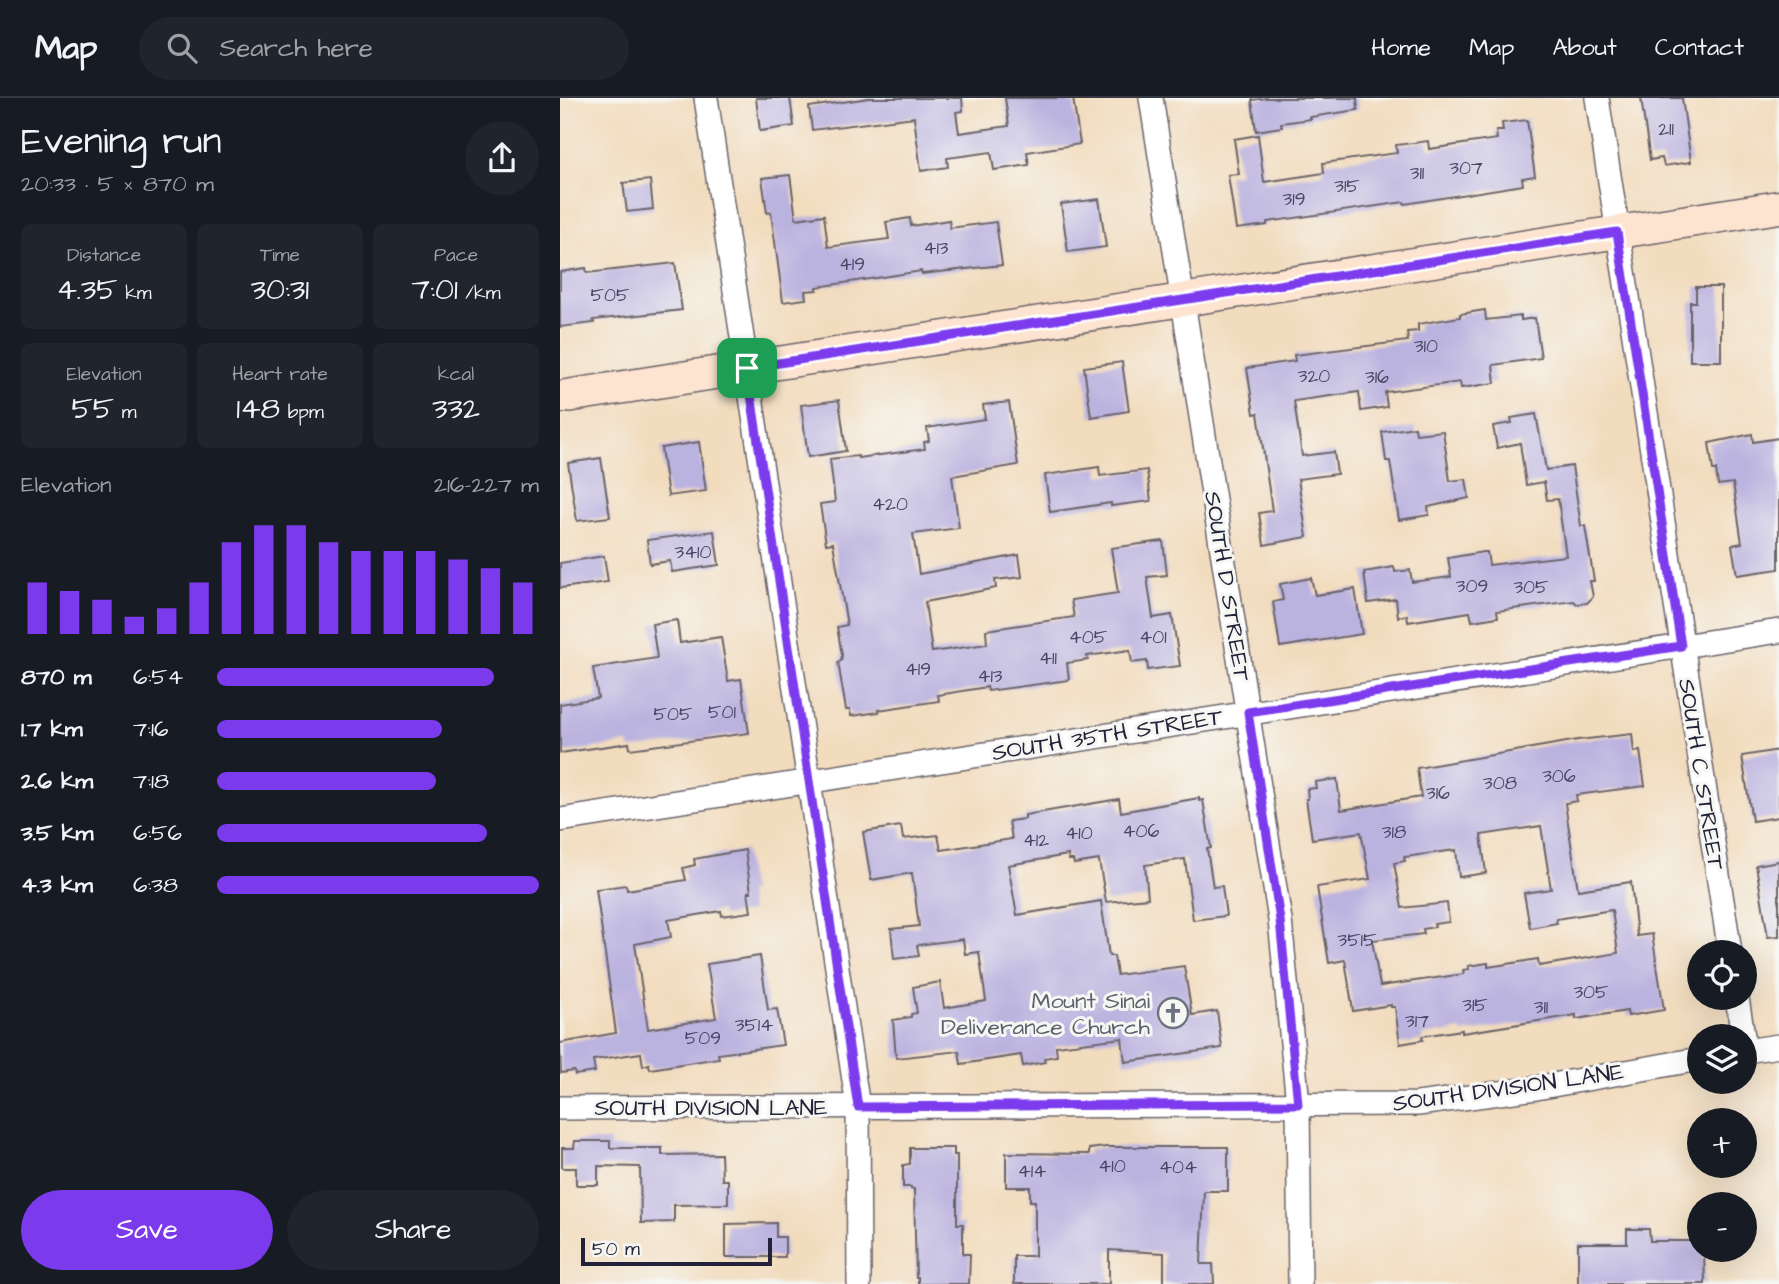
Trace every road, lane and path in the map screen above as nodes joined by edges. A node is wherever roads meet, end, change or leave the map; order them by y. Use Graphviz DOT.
graph roads {
  1 [pos="706,98"];
  2 [pos="1151,98"];
  3 [pos="1597,98"];
  4 [pos="1779,207"];
  5 [pos="1617,232"];
  6 [pos="1183,299"];
  7 [pos="747,368"];
  8 [pos="560,397"];
  9 [pos="1779,631"];
  10 [pos="1681,646"];
  11 [pos="1248,712"];
  12 [pos="809,781"];
  13 [pos="560,820"];
  14 [pos="1728,940"];
  15 [pos="1779,1046"];
  16 [pos="1757,1048"];
  17 [pos="1687,1061"];
  18 [pos="1298,1104"];
  19 [pos="858,1107"];
  20 [pos="560,1108"];
  21 [pos="859,1284"];
  22 [pos="1300,1284"];
  1 -- 7 [label="street"];
  2 -- 6 [label="street, SOUTH D STREET"];
  3 -- 5 [label="street, SOUTH C STREET"];
  4 -- 5 [label="street"];
  5 -- 6 [label="street"];
  5 -- 10 [label="street, SOUTH C STREET"];
  6 -- 7 [label="street"];
  6 -- 11 [label="street, SOUTH D STREET"];
  7 -- 8 [label="street"];
  7 -- 12 [label="street"];
  9 -- 10 [label="street, SOUTH 35TH STREET"];
  10 -- 11 [label="street, SOUTH 35TH STREET"];
  10 -- 14 [label="street, SOUTH C STREET"];
  11 -- 12 [label="street, SOUTH 35TH STREET"];
  11 -- 18 [label="street, SOUTH D STREET"];
  12 -- 13 [label="street, SOUTH 35TH STREET"];
  12 -- 19 [label="street"];
  15 -- 16 [label="street"];
  17 -- 18 [label="street, SOUTH DIVISION LANE"];
  18 -- 19 [label="street, SOUTH DIVISION LANE"];
  18 -- 22 [label="street, SOUTH D STREET"];
  19 -- 20 [label="street, SOUTH DIVISION LANE"];
  19 -- 21 [label="street"];
}
